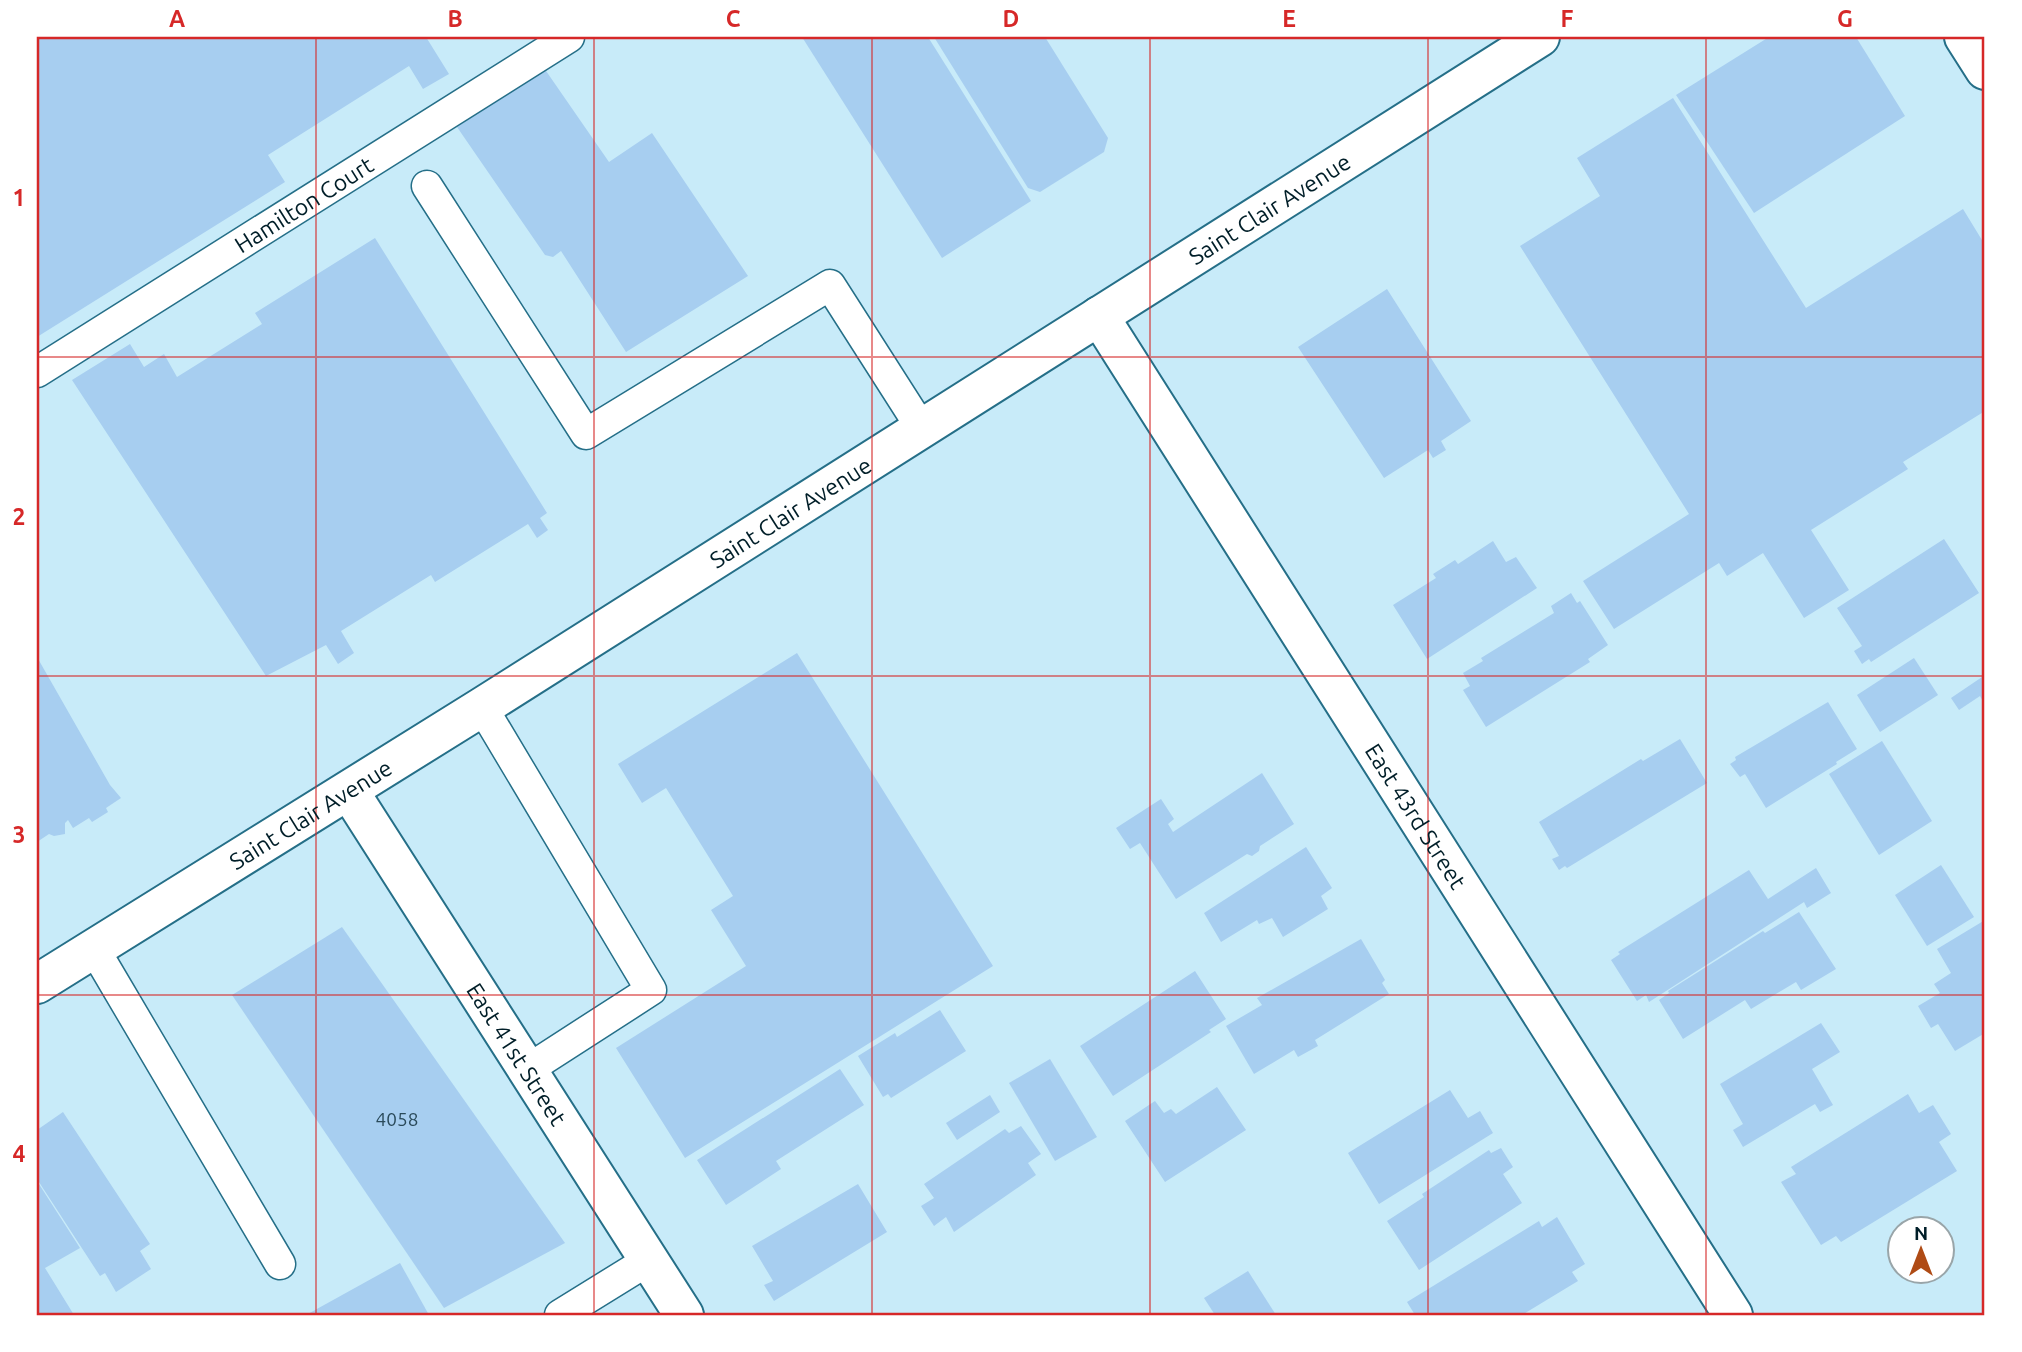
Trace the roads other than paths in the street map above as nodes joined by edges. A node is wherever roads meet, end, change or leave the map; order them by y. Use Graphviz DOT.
graph roads {
  1 [pos="569,37"];
  2 [pos="1540,37"];
  3 [pos="1964,37"];
  4 [pos="1985,70"];
  5 [pos="427,186"];
  6 [pos="1100,316"];
  7 [pos="37,372"];
  8 [pos="922,429"];
  9 [pos="482,707"];
  10 [pos="349,791"];
  11 [pos="93,947"];
  12 [pos="37,984"];
  13 [pos="527,1070"];
  14 [pos="649,1261"];
  15 [pos="280,1264"];
  16 [pos="560,1315"];
  17 [pos="684,1315"];
  18 [pos="1732,1315"];
  1 -- 7 [label="lane, Hamilton Court"];
  2 -- 6 [label="street, Saint Clair Avenue"];
  3 -- 4 [label="street"];
  5 -- 8 [label="lane"];
  6 -- 8 [label="street, Saint Clair Avenue"];
  6 -- 18 [label="street, East 43rd Street"];
  8 -- 9 [label="street, Saint Clair Avenue"];
  9 -- 10 [label="street, Saint Clair Avenue"];
  9 -- 13 [label="lane"];
  10 -- 11 [label="street, Saint Clair Avenue"];
  10 -- 13 [label="street, East 41st Street"];
  11 -- 12 [label="street, Saint Clair Avenue"];
  11 -- 15 [label="lane"];
  13 -- 14 [label="street, East 41st Street"];
  14 -- 16 [label="lane"];
  14 -- 17 [label="street, East 41st Street"];
}
